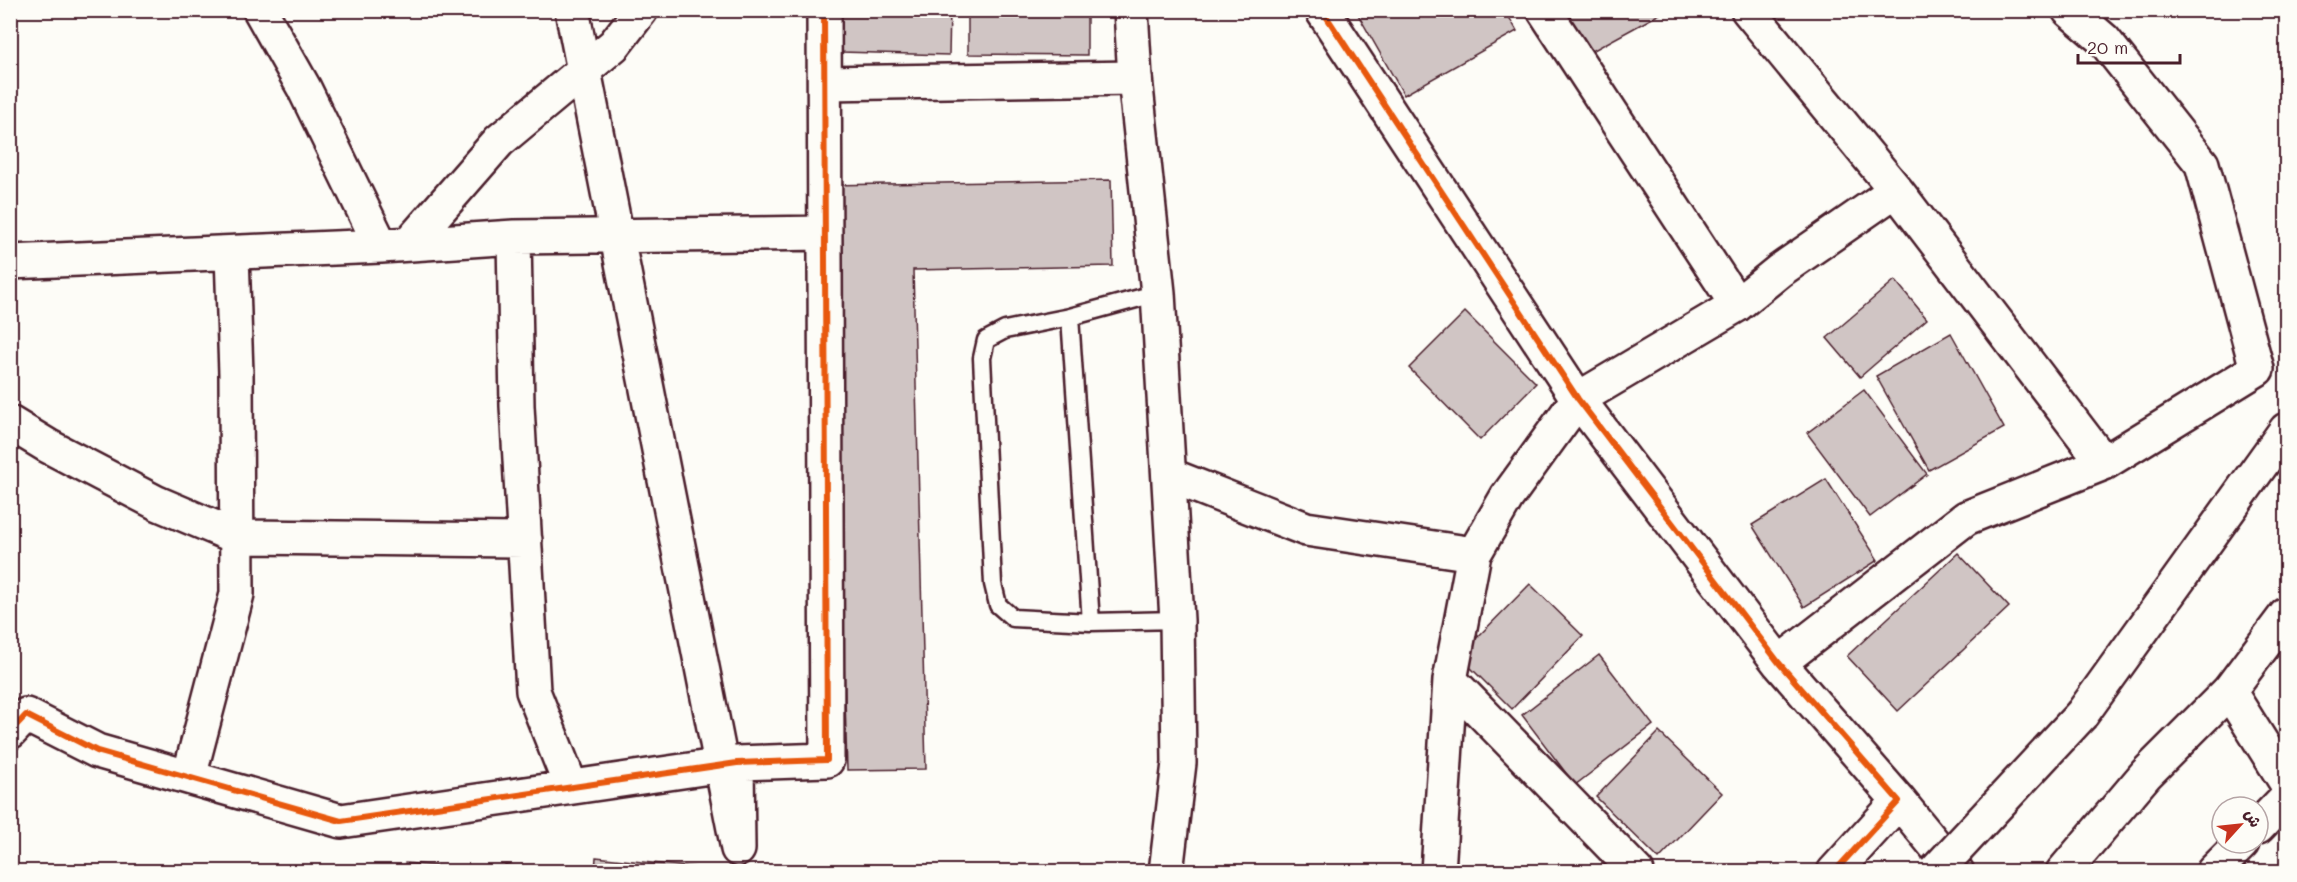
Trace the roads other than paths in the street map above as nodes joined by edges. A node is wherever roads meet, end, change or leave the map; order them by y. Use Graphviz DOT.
graph roads {
  1 [pos="260,10"];
  2 [pos="572,10"];
  3 [pos="641,10"];
  4 [pos="824,10"];
  5 [pos="1131,10"];
  6 [pos="1322,10"];
  7 [pos="1544,10"];
  8 [pos="1748,10"];
  9 [pos="2082,14"];
  10 [pos="1135,78"];
  11 [pos="825,83"];
  12 [pos="1896,190"];
  13 [pos="825,233"];
  14 [pos="514,237"];
  15 [pos="395,245"];
  16 [pos="232,254"];
  17 [pos="10,262"];
  18 [pos="1158,292"];
  19 [pos="1737,304"];
  20 [pos="1070,317"];
  21 [pos="1578,399"];
  22 [pos="10,423"];
  23 [pos="2286,430"];
  24 [pos="2104,463"];
  25 [pos="1169,475"];
  26 [pos="237,537"];
  27 [pos="525,540"];
  28 [pos="1474,554"];
  29 [pos="2286,615"];
  30 [pos="1177,620"];
  31 [pos="1091,622"];
  32 [pos="1779,663"];
  33 [pos="1450,680"];
  34 [pos="2229,691"];
  35 [pos="10,732"];
  36 [pos="737,763"];
  37 [pos="2282,763"];
  38 [pos="189,777"];
  39 [pos="571,787"];
  40 [pos="2286,798"];
  41 [pos="1899,801"];
  42 [pos="2270,815"];
  43 [pos="2230,855"];
  44 [pos="1166,872"];
  45 [pos="1438,872"];
  46 [pos="1637,872"];
  47 [pos="1834,872"];
  48 [pos="1935,872"];
  49 [pos="1957,872"];
  50 [pos="2063,872"];
  51 [pos="2213,872"];
  1 -- 15 [label="street"];
  2 -- 36 [label="street"];
  3 -- 15 [label="street"];
  4 -- 11 [label="street"];
  5 -- 10 [label="street"];
  6 -- 21 [label="street"];
  7 -- 19 [label="street"];
  8 -- 12 [label="street"];
  9 -- 24 [label="street"];
  10 -- 11 [label="street"];
  10 -- 18 [label="street"];
  11 -- 13 [label="street"];
  12 -- 19 [label="street"];
  12 -- 24 [label="street"];
  13 -- 14 [label="street"];
  13 -- 36 [label="street"];
  14 -- 15 [label="street"];
  14 -- 27 [label="street"];
  15 -- 16 [label="street"];
  16 -- 17 [label="street"];
  16 -- 26 [label="street"];
  18 -- 20 [label="lane"];
  18 -- 25 [label="street"];
  19 -- 21 [label="street"];
  20 -- 31 [label="lane"];
  20 -- 31 [label="lane"];
  21 -- 28 [label="street"];
  21 -- 32 [label="street"];
  22 -- 26 [label="street"];
  23 -- 48 [label="street, bridge"];
  24 -- 32 [label="street"];
  25 -- 28 [label="street"];
  25 -- 30 [label="street"];
  26 -- 27 [label="street"];
  26 -- 38 [label="street"];
  27 -- 39 [label="street"];
  28 -- 33 [label="street"];
  29 -- 34 [label="street"];
  30 -- 31 [label="lane"];
  30 -- 44 [label="street"];
  32 -- 41 [label="street"];
  33 -- 45 [label="street"];
  33 -- 46 [label="street"];
  34 -- 37 [label="street"];
  34 -- 50 [label="street"];
  35 -- 38 [label="street"];
  36 -- 39 [label="street"];
  38 -- 39 [label="street"];
  40 -- 42 [label="street"];
  41 -- 47 [label="street"];
  41 -- 49 [label="street"];
  43 -- 51 [label="street"];
}
